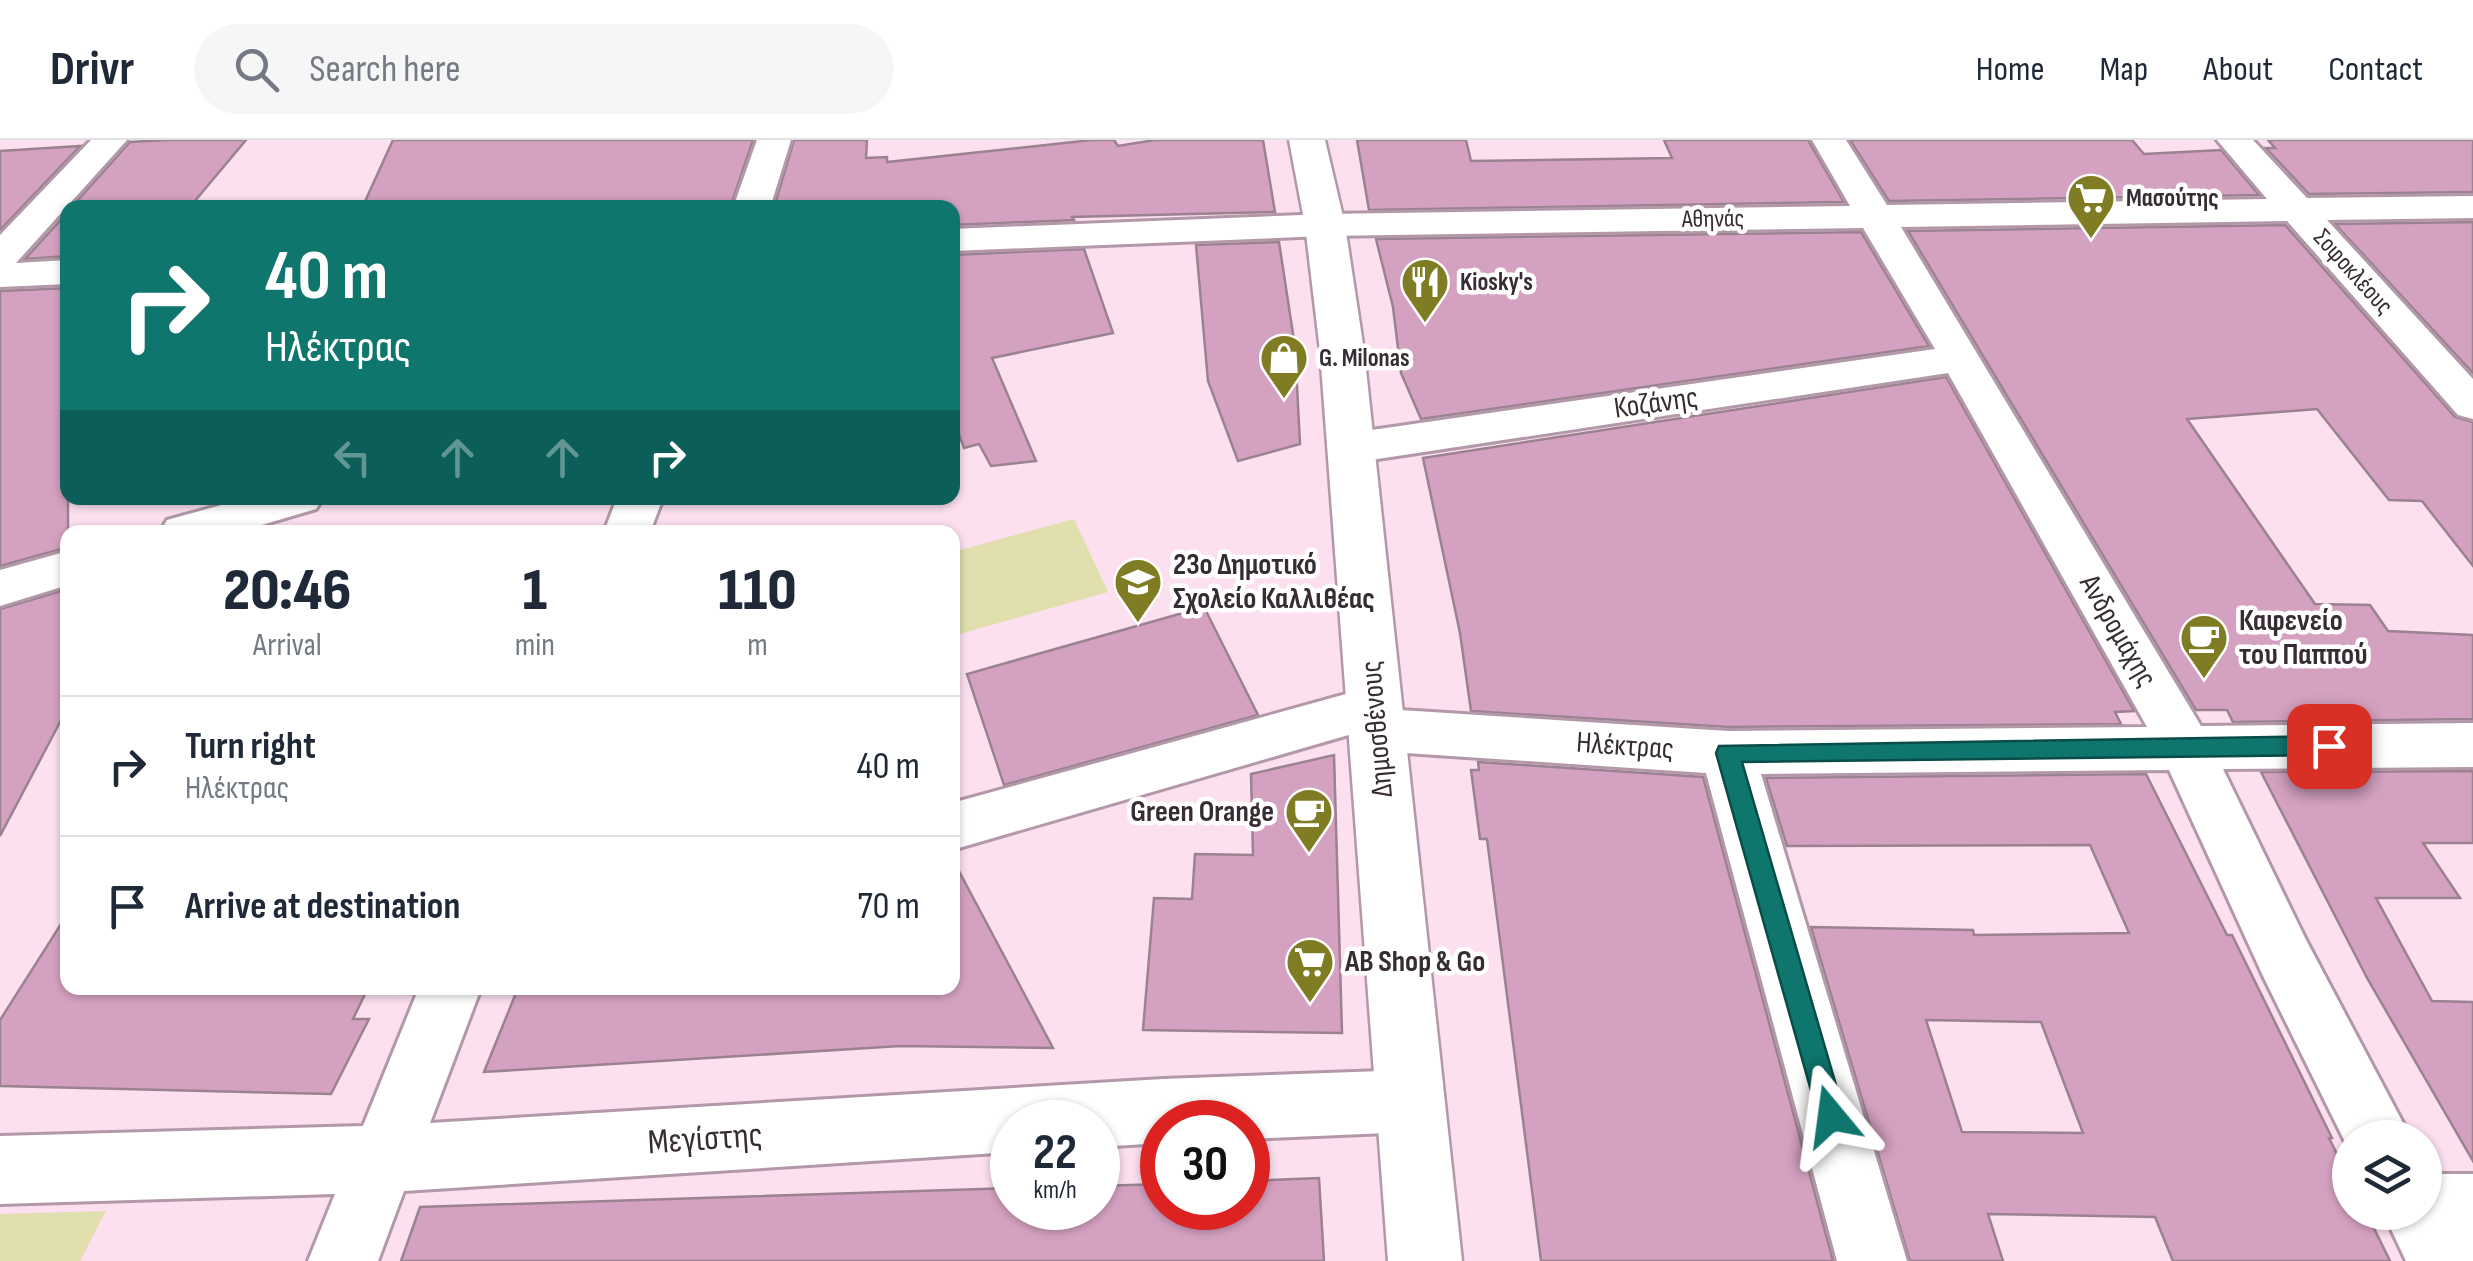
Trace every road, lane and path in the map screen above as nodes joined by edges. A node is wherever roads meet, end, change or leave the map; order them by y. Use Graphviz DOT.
graph roads {
  1 [pos="110,140"];
  2 [pos="774,140"];
  3 [pos="1307,140"];
  4 [pos="1829,140"];
  5 [pos="2234,140"];
  6 [pos="754,200"];
  7 [pos="2473,208"];
  8 [pos="2299,212"];
  9 [pos="1874,216"];
  10 [pos="1325,226"];
  11 [pos="960,240"];
  12 [pos="0,257"];
  13 [pos="60,272"];
  14 [pos="0,275"];
  15 [pos="1961,358"];
  16 [pos="2473,405"];
  17 [pos="1351,448"];
  18 [pos="276,505"];
  19 [pos="208,525"];
  20 [pos="60,570"];
  21 [pos="0,588"];
  22 [pos="1376,719"];
  23 [pos="2473,745"];
  24 [pos="2185,746"];
  25 [pos="1728,753"];
  26 [pos="960,824"];
  27 [pos="447,995"];
  28 [pos="1410,1101"];
  29 [pos="2369,1120"];
  30 [pos="384,1159"];
  31 [pos="0,1170"];
  32 [pos="2442,1208"];
  33 [pos="2473,1208"];
  34 [pos="2428,1230"];
  35 [pos="342,1261"];
  36 [pos="1424,1261"];
  37 [pos="1872,1261"];
  38 [pos="2445,1261"];
  1 -- 12 [label="street"];
  2 -- 6 [label="street"];
  3 -- 10 [label="street, Δημοσθένους"];
  4 -- 9 [label="street, Ανδρομάχης"];
  5 -- 8 [label="street, Σοφοκλέους"];
  7 -- 8 [label="street, Αθηνάς"];
  8 -- 9 [label="street, Αθηνάς"];
  8 -- 16 [label="street, Σοφοκλέους"];
  9 -- 10 [label="street, Αθηνάς"];
  9 -- 15 [label="street, Ανδρομάχης"];
  10 -- 11 [label="street, Αθηνάς"];
  10 -- 17 [label="street, Δημοσθένους"];
  13 -- 14 [label="street"];
  15 -- 17 [label="street, Κοζάνης"];
  15 -- 24 [label="street, Ανδρομάχης"];
  17 -- 22 [label="street, Δημοσθένους"];
  18 -- 19 [label="street"];
  20 -- 21 [label="street"];
  22 -- 25 [label="street, Ηλέκτρας"];
  22 -- 26 [label="street, Ηλέκτρας"];
  22 -- 28 [label="street, Δημοσθένους"];
  23 -- 24 [label="street, Ηλέκτρας"];
  24 -- 25 [label="street, Ηλέκτρας"];
  24 -- 29 [label="street, Ανδρομάχης"];
  25 -- 37 [label="street"];
  27 -- 30 [label="street"];
  28 -- 30 [label="street, Μεγίστης"];
  28 -- 36 [label="street, Δημοσθένους"];
  30 -- 31 [label="street, Μεγίστης"];
  30 -- 35 [label="street"];
  32 -- 33 [label="street"];
  34 -- 38 [label="street"];
}
